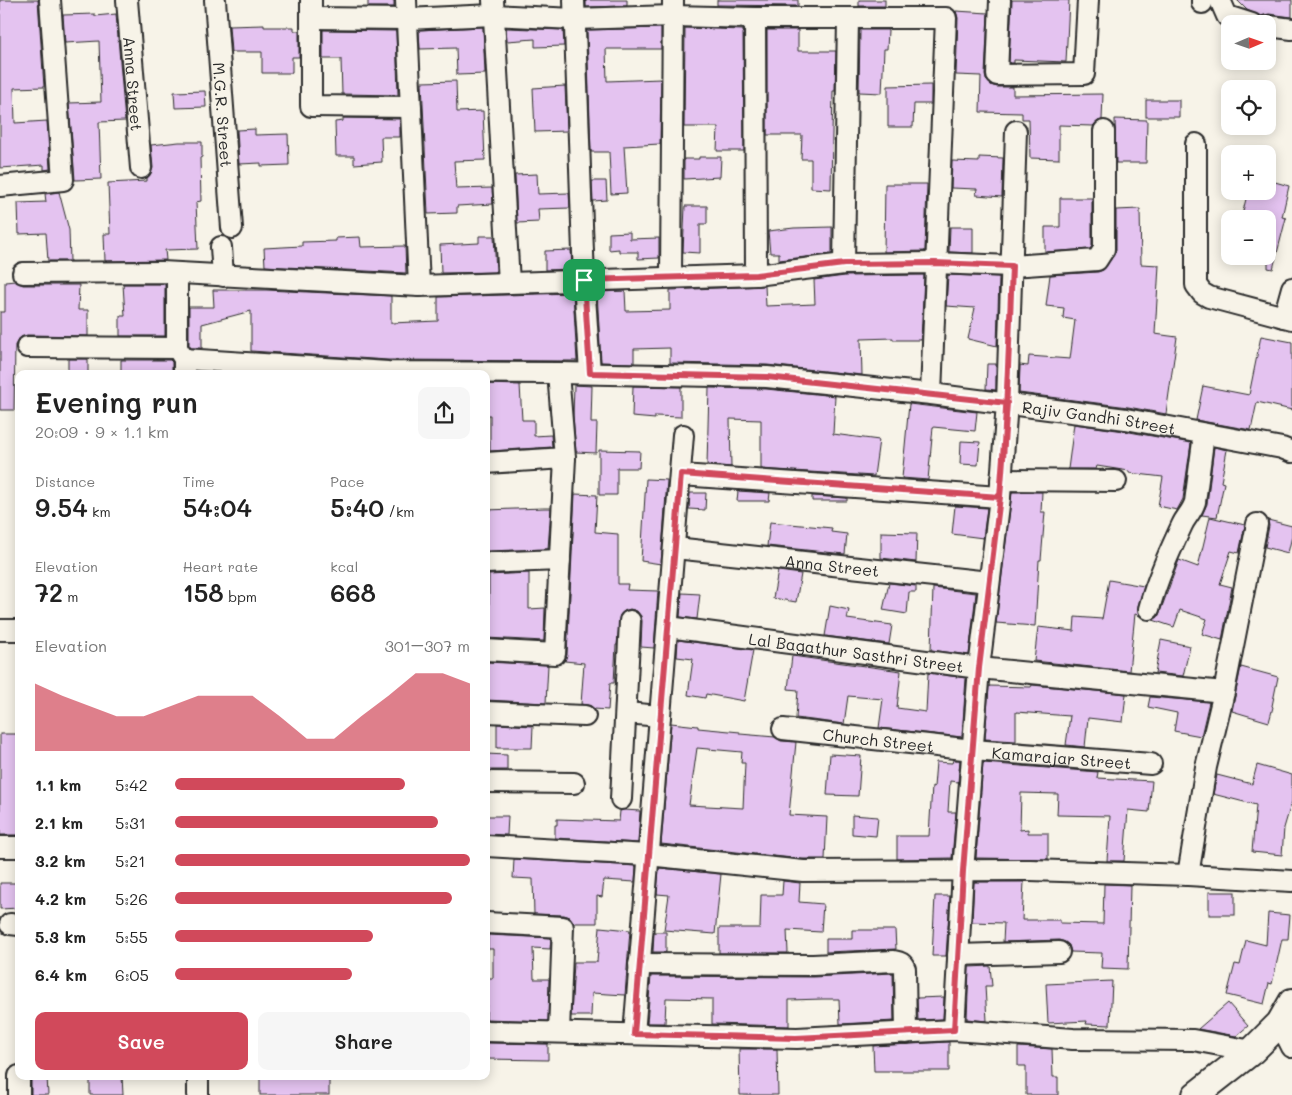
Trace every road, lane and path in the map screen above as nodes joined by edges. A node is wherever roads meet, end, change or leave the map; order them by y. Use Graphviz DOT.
graph roads {
  1 [pos="50,0"];
  2 [pos="127,0"];
  3 [pos="215,0"];
  4 [pos="1000,0"];
  5 [pos="1088,0"];
  6 [pos="1208,1"];
  7 [pos="493,7"];
  8 [pos="673,8"];
  9 [pos="312,9"];
  10 [pos="817,9"];
  11 [pos="898,9"];
  12 [pos="406,10"];
  13 [pos="574,10"];
  14 [pos="1227,15"];
  15 [pos="755,18"];
  16 [pos="848,18"];
  17 [pos="1276,27"];
  18 [pos="1292,29"];
  19 [pos="411,107"];
  20 [pos="1016,132"];
  21 [pos="1104,132"];
  22 [pos="1196,144"];
  23 [pos="140,168"];
  24 [pos="0,186"];
  25 [pos="232,228"];
  26 [pos="221,247"];
  27 [pos="935,263"];
  28 [pos="844,264"];
  29 [pos="1012,266"];
  30 [pos="23,273"];
  31 [pos="177,273"];
  32 [pos="756,275"];
  33 [pos="224,276"];
  34 [pos="671,277"];
  35 [pos="584,280"];
  36 [pos="510,283"];
  37 [pos="419,286"];
  38 [pos="1292,288"];
  39 [pos="1288,318"];
  40 [pos="27,347"];
  41 [pos="181,360"];
  42 [pos="354,370"];
  43 [pos="490,373"];
  44 [pos="558,373"];
  45 [pos="590,373"];
  46 [pos="931,394"];
  47 [pos="1007,403"];
  48 [pos="1204,434"];
  49 [pos="683,435"];
  50 [pos="1292,452"];
  51 [pos="565,458"];
  52 [pos="490,463"];
  53 [pos="681,474"];
  54 [pos="1116,481"];
  55 [pos="1000,488"];
  56 [pos="1257,524"];
  57 [pos="674,548"];
  58 [pos="560,560"];
  59 [pos="490,563"];
  60 [pos="989,582"];
  61 [pos="1149,608"];
  62 [pos="630,620"];
  63 [pos="668,627"];
  64 [pos="0,630"];
  65 [pos="15,630"];
  66 [pos="490,650"];
  67 [pos="979,668"];
  68 [pos="1224,692"];
  69 [pos="490,712"];
  70 [pos="626,713"];
  71 [pos="585,716"];
  72 [pos="660,716"];
  73 [pos="783,729"];
  74 [pos="973,750"];
  75 [pos="1151,764"];
  76 [pos="490,782"];
  77 [pos="574,783"];
  78 [pos="621,798"];
  79 [pos="490,846"];
  80 [pos="0,847"];
  81 [pos="15,848"];
  82 [pos="648,855"];
  83 [pos="963,871"];
  84 [pos="1188,875"];
  85 [pos="1292,881"];
  86 [pos="490,923"];
  87 [pos="1059,952"];
  88 [pos="958,955"];
  89 [pos="639,964"];
  90 [pos="1288,1012"];
  91 [pos="954,1030"];
  92 [pos="490,1031"];
  93 [pos="559,1032"];
  94 [pos="906,1033"];
  95 [pos="634,1034"];
  96 [pos="1292,1047"];
  97 [pos="1252,1051"];
  98 [pos="19,1080"];
  99 [pos="198,1080"];
  100 [pos="19,1095"];
  101 [pos="198,1095"];
  102 [pos="1196,1095"];
  1 -- 24 [label="street"];
  2 -- 23 [label="street, Anna Street"];
  3 -- 25 [label="street, M.G.R. Street"];
  4 -- 5 [label="street"];
  6 -- 14 [label="street"];
  7 -- 12 [label="street"];
  7 -- 13 [label="street"];
  7 -- 36 [label="street"];
  8 -- 13 [label="street"];
  8 -- 15 [label="street"];
  8 -- 34 [label="street"];
  9 -- 12 [label="street"];
  9 -- 19 [label="street"];
  10 -- 15 [label="street"];
  10 -- 16 [label="street"];
  11 -- 16 [label="street"];
  11 -- 27 [label="street"];
  12 -- 19 [label="street"];
  13 -- 35 [label="street"];
  15 -- 32 [label="street"];
  16 -- 28 [label="street"];
  17 -- 18 [label="street"];
  19 -- 37 [label="street"];
  20 -- 29 [label="street"];
  21 -- 29 [label="street"];
  22 -- 39 [label="street"];
  26 -- 33 [label="street"];
  27 -- 28 [label="street"];
  27 -- 29 [label="street"];
  27 -- 46 [label="street"];
  28 -- 32 [label="street"];
  29 -- 47 [label="street"];
  30 -- 31 [label="street"];
  31 -- 33 [label="street"];
  31 -- 41 [label="street"];
  32 -- 34 [label="street"];
  33 -- 37 [label="street"];
  34 -- 35 [label="street"];
  35 -- 36 [label="street"];
  35 -- 45 [label="street"];
  36 -- 37 [label="street"];
  38 -- 39 [label="street"];
  40 -- 41 [label="street, Rajiv Gandhi Street"];
  41 -- 42 [label="street, Rajiv Gandhi Street"];
  43 -- 44 [label="street, Rajiv Gandhi Street"];
  44 -- 45 [label="street, Rajiv Gandhi Street"];
  44 -- 51 [label="street"];
  45 -- 46 [label="street, Rajiv Gandhi Street"];
  46 -- 47 [label="street, Rajiv Gandhi Street"];
  47 -- 48 [label="street, Rajiv Gandhi Street"];
  47 -- 55 [label="street"];
  48 -- 50 [label="street, Rajiv Gandhi Street"];
  48 -- 61 [label="street"];
  49 -- 53 [label="street"];
  51 -- 52 [label="street"];
  51 -- 58 [label="street"];
  53 -- 55 [label="street"];
  53 -- 57 [label="street"];
  54 -- 55 [label="street"];
  55 -- 60 [label="street"];
  56 -- 68 [label="street"];
  57 -- 60 [label="street, Anna Street"];
  57 -- 63 [label="street"];
  58 -- 59 [label="street"];
  58 -- 66 [label="street"];
  60 -- 67 [label="street"];
  62 -- 70 [label="street"];
  63 -- 67 [label="street, Lal Bagathur Sasthri Street"];
  63 -- 72 [label="street"];
  64 -- 65 [label="street"];
  67 -- 68 [label="street, Lal Bagathur Sasthri Street"];
  67 -- 74 [label="street"];
  68 -- 84 [label="street"];
  69 -- 71 [label="street"];
  70 -- 72 [label="street"];
  70 -- 78 [label="street"];
  72 -- 82 [label="street"];
  73 -- 74 [label="street, Church Street"];
  74 -- 75 [label="street, Kamarajar Street"];
  74 -- 83 [label="street"];
  76 -- 77 [label="street"];
  79 -- 82 [label="street"];
  80 -- 81 [label="street"];
  82 -- 83 [label="street"];
  82 -- 89 [label="street"];
  83 -- 84 [label="street"];
  83 -- 88 [label="street"];
  84 -- 85 [label="street"];
  86 -- 93 [label="street"];
  87 -- 88 [label="street"];
  88 -- 91 [label="street"];
  89 -- 94 [label="street"];
  89 -- 95 [label="street"];
  90 -- 96 [label="street"];
  90 -- 97 [label="main road"];
  91 -- 94 [label="street"];
  91 -- 97 [label="street"];
  92 -- 93 [label="street"];
  93 -- 95 [label="street"];
  94 -- 95 [label="street"];
  97 -- 102 [label="main road"];
  98 -- 100 [label="street"];
  99 -- 101 [label="street"];
}
